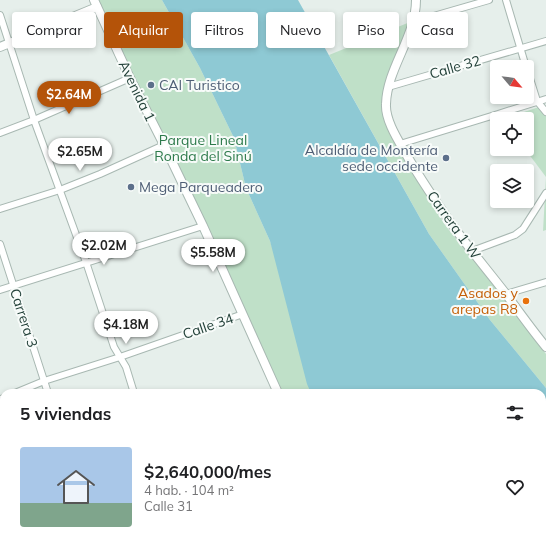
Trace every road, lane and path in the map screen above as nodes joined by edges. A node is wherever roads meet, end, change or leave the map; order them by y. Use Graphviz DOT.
graph roads {
  1 [pos="416,0"];
  2 [pos="489,0"];
  3 [pos="506,0"];
  4 [pos="96,4"];
  5 [pos="414,12"];
  6 [pos="448,12"];
  7 [pos="0,15"];
  8 [pos="407,41"];
  9 [pos="546,41"];
  10 [pos="10,43"];
  11 [pos="0,47"];
  12 [pos="521,48"];
  13 [pos="525,60"];
  14 [pos="130,78"];
  15 [pos="388,87"];
  16 [pos="534,91"];
  17 [pos="546,99"];
  18 [pos="537,101"];
  19 [pos="546,112"];
  20 [pos="34,120"];
  21 [pos="0,133"];
  22 [pos="400,144"];
  23 [pos="164,145"];
  24 [pos="60,190"];
  25 [pos="546,193"];
  26 [pos="0,209"];
  27 [pos="203,226"];
  28 [pos="0,244"];
  29 [pos="472,251"];
  30 [pos="86,262"];
  31 [pos="546,282"];
  32 [pos="14,286"];
  33 [pos="0,290"];
  34 [pos="506,294"];
  35 [pos="243,314"];
  36 [pos="545,344"];
  37 [pos="120,357"];
  38 [pos="44,381"];
  39 [pos="25,389"];
  40 [pos="47,389"];
  41 [pos="133,389"];
  42 [pos="276,389"];
  1 -- 5 [label="street, Carrera 1 W"];
  2 -- 6 [label="street"];
  3 -- 12 [label="street"];
  4 -- 10 [label="street"];
  4 -- 14 [label="street, Avenida 1"];
  7 -- 10 [label="street"];
  8 -- 15 [label="street, Carrera 1 W"];
  9 -- 12 [label="street, Calle 32"];
  10 -- 11 [label="street"];
  10 -- 20 [label="street"];
  12 -- 13 [label="street"];
  12 -- 15 [label="street, Calle 32"];
  14 -- 20 [label="street"];
  14 -- 23 [label="street, Avenida 1"];
  15 -- 22 [label="street, Carrera 1 W"];
  16 -- 18 [label="street"];
  17 -- 18 [label="street"];
  18 -- 19 [label="street"];
  18 -- 22 [label="street"];
  20 -- 21 [label="street"];
  20 -- 24 [label="street"];
  22 -- 29 [label="street, Carrera 1 W"];
  23 -- 24 [label="street"];
  23 -- 27 [label="street, Avenida 1"];
  24 -- 26 [label="street"];
  24 -- 30 [label="street"];
  25 -- 29 [label="street"];
  27 -- 30 [label="street"];
  27 -- 35 [label="street, Avenida 1"];
  28 -- 32 [label="street, Carrera 3"];
  29 -- 34 [label="street, Carrera 1 W"];
  30 -- 32 [label="street"];
  30 -- 37 [label="street"];
  31 -- 34 [label="street"];
  32 -- 33 [label="street"];
  32 -- 38 [label="street, Carrera 3"];
  34 -- 36 [label="street, Carrera 1 W"];
  35 -- 37 [label="street, Calle 34"];
  35 -- 42 [label="street, Avenida 1"];
  37 -- 38 [label="street, Calle 34"];
  37 -- 41 [label="street"];
  38 -- 39 [label="street, Calle 34"];
  38 -- 40 [label="street, Carrera 3"];
}
